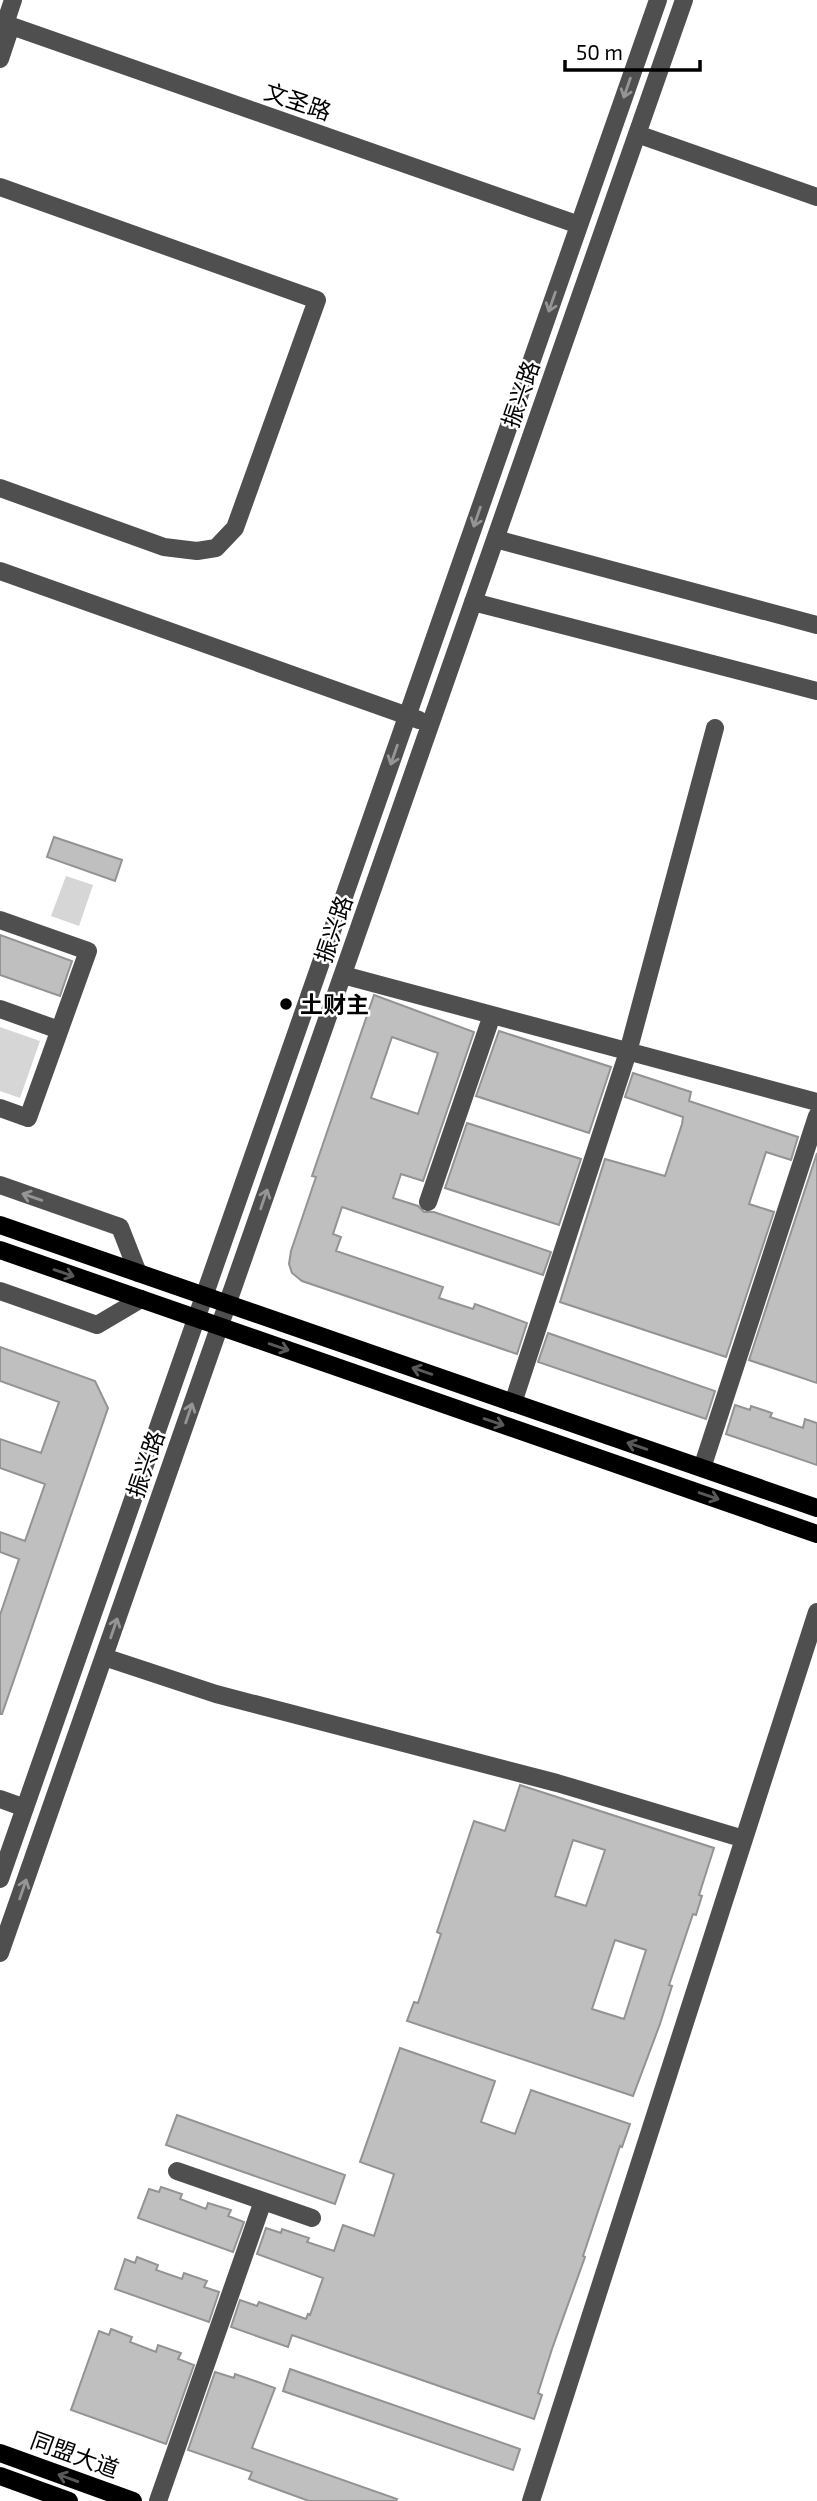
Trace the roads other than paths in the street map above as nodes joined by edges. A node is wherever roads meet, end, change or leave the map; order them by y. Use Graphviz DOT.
graph roads {
  1 [pos="13,0"];
  2 [pos="658,0"];
  3 [pos="684,0"];
  4 [pos="5,24"];
  5 [pos="0,59"];
  6 [pos="637,134"];
  7 [pos="0,187"];
  8 [pos="817,197"];
  9 [pos="579,225"];
  10 [pos="0,488"];
  11 [pos="499,540"];
  12 [pos="0,571"];
  13 [pos="473,602"];
  14 [pos="817,625"];
  15 [pos="817,691"];
  16 [pos="407,716"];
  17 [pos="430,724"];
  18 [pos="715,728"];
  19 [pos="0,920"];
  20 [pos="343,975"];
  21 [pos="0,1009"];
  22 [pos="492,1015"];
  23 [pos="60,1030"];
  24 [pos="628,1052"];
  25 [pos="817,1102"];
  26 [pos="0,1108"];
  27 [pos="817,1116"];
  28 [pos="0,1185"];
  29 [pos="428,1202"];
  30 [pos="0,1225"];
  31 [pos="0,1250"];
  32 [pos="138,1273"];
  33 [pos="0,1291"];
  34 [pos="204,1296"];
  35 [pos="141,1299"];
  36 [pos="228,1304"];
  37 [pos="196,1319"];
  38 [pos="220,1327"];
  39 [pos="513,1403"];
  40 [pos="702,1468"];
  41 [pos="817,1508"];
  42 [pos="817,1534"];
  43 [pos="817,1612"];
  44 [pos="104,1657"];
  45 [pos="0,1799"];
  46 [pos="25,1808"];
  47 [pos="744,1839"];
  48 [pos="0,1879"];
  49 [pos="0,1953"];
  50 [pos="177,2171"];
  51 [pos="263,2201"];
  52 [pos="312,2218"];
  53 [pos="0,2453"];
  54 [pos="0,2476"];
  55 [pos="69,2501"];
  56 [pos="133,2501"];
  57 [pos="158,2501"];
  58 [pos="531,2501"];
  1 -- 4 [label="street"];
  2 -- 9 [label="street, 振兴路, one-way"];
  3 -- 6 [label="street, 振兴路"];
  4 -- 5 [label="street"];
  4 -- 9 [label="street, 文圣路"];
  6 -- 8 [label="street"];
  6 -- 13 [label="street, 振兴路"];
  7 -- 10 [label="street"];
  9 -- 16 [label="street, 振兴路, one-way"];
  11 -- 14 [label="street"];
  12 -- 16 [label="street"];
  13 -- 15 [label="street"];
  13 -- 17 [label="street, 振兴路"];
  16 -- 17 [label="street"];
  16 -- 34 [label="street, 振兴路, one-way"];
  17 -- 20 [label="street, 振兴路"];
  18 -- 24 [label="street"];
  19 -- 23 [label="street"];
  20 -- 22 [label="street"];
  36 -- 20 [label="street, 振兴路, one-way"];
  21 -- 23 [label="street"];
  22 -- 24 [label="street"];
  22 -- 29 [label="street"];
  23 -- 26 [label="street"];
  24 -- 25 [label="street"];
  24 -- 39 [label="street"];
  27 -- 40 [label="street"];
  32 -- 28 [label="street, one-way"];
  30 -- 32 [label="main road"];
  31 -- 35 [label="main road, one-way"];
  32 -- 34 [label="main road"];
  33 -- 35 [label="street"];
  34 -- 36 [label="main road"];
  34 -- 37 [label="street, 振兴路"];
  35 -- 37 [label="main road"];
  36 -- 38 [label="street, 振兴路"];
  39 -- 36 [label="main road, one-way"];
  37 -- 38 [label="main road"];
  37 -- 46 [label="street, 振兴路"];
  38 -- 42 [label="main road, one-way"];
  44 -- 38 [label="street, 振兴路, one-way"];
  40 -- 39 [label="main road, one-way"];
  40 -- 41 [label="main road"];
  43 -- 47 [label="street"];
  44 -- 47 [label="street"];
  49 -- 44 [label="street, 振兴路, one-way"];
  45 -- 46 [label="street"];
  46 -- 48 [label="street, 振兴路"];
  47 -- 58 [label="street"];
  50 -- 51 [label="street"];
  51 -- 52 [label="street"];
  51 -- 57 [label="street"];
  56 -- 53 [label="main road, 同盟大道, one-way"];
  54 -- 55 [label="main road, 同盟大道"];
}
